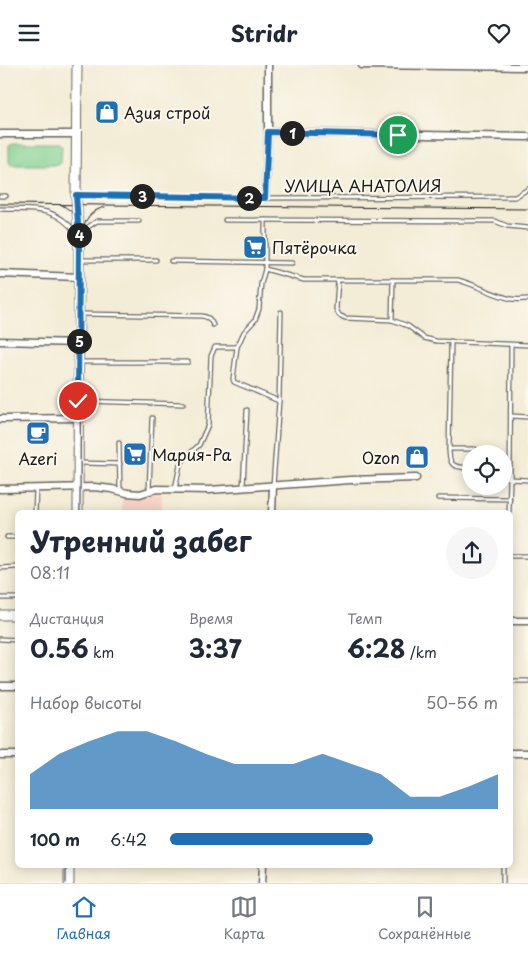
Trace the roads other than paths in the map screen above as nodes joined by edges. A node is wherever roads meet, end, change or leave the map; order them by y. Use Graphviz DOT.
graph roads {
  1 [pos="77,65"];
  2 [pos="268,65"];
  3 [pos="362,65"];
  4 [pos="528,67"];
  5 [pos="268,132"];
  6 [pos="0,134"];
  7 [pos="76,135"];
  8 [pos="528,137"];
  9 [pos="528,189"];
  10 [pos="76,195"];
  11 [pos="0,196"];
  12 [pos="6,197"];
  13 [pos="265,198"];
  14 [pos="0,209"];
  15 [pos="225,220"];
  16 [pos="265,220"];
  17 [pos="139,221"];
  18 [pos="528,228"];
  19 [pos="79,237"];
  20 [pos="79,259"];
  21 [pos="156,260"];
  22 [pos="171,261"];
  23 [pos="265,262"];
  24 [pos="292,263"];
  25 [pos="265,269"];
  26 [pos="0,274"];
  27 [pos="79,277"];
  28 [pos="393,279"];
  29 [pos="338,280"];
  30 [pos="528,299"];
  31 [pos="282,312"];
  32 [pos="79,314"];
  33 [pos="392,320"];
  34 [pos="213,325"];
  35 [pos="0,341"];
  36 [pos="451,341"];
  37 [pos="79,343"];
  38 [pos="511,344"];
  39 [pos="528,345"];
  40 [pos="237,347"];
  41 [pos="79,361"];
  42 [pos="188,362"];
  43 [pos="78,401"];
  44 [pos="279,401"];
  45 [pos="183,404"];
  46 [pos="247,410"];
  47 [pos="510,416"];
  48 [pos="528,417"];
  49 [pos="78,418"];
  50 [pos="152,418"];
  51 [pos="0,419"];
  52 [pos="119,443"];
  53 [pos="510,445"];
  54 [pos="449,449"];
  55 [pos="462,449"];
  56 [pos="78,463"];
  57 [pos="120,464"];
  58 [pos="462,467"];
  59 [pos="416,478"];
  60 [pos="512,479"];
  61 [pos="528,479"];
  62 [pos="273,486"];
  63 [pos="78,487"];
  64 [pos="243,488"];
  65 [pos="0,489"];
  66 [pos="36,489"];
  67 [pos="175,489"];
  68 [pos="120,491"];
  69 [pos="149,491"];
  70 [pos="510,495"];
  71 [pos="438,499"];
  72 [pos="510,499"];
  73 [pos="35,510"];
  74 [pos="78,510"];
  75 [pos="272,510"];
  76 [pos="509,510"];
  77 [pos="7,537"];
  78 [pos="15,537"];
  79 [pos="513,556"];
  80 [pos="528,556"];
  81 [pos="15,567"];
  82 [pos="0,568"];
  83 [pos="0,598"];
  84 [pos="15,598"];
  85 [pos="0,615"];
  86 [pos="15,615"];
  87 [pos="513,621"];
  88 [pos="528,621"];
  89 [pos="0,639"];
  90 [pos="15,640"];
  91 [pos="513,681"];
  92 [pos="528,681"];
  93 [pos="0,686"];
  94 [pos="15,686"];
  95 [pos="513,753"];
  96 [pos="528,753"];
  97 [pos="0,755"];
  98 [pos="15,755"];
  99 [pos="69,868"];
  100 [pos="263,868"];
  101 [pos="503,868"];
  102 [pos="69,883"];
  103 [pos="262,883"];
  104 [pos="503,883"];
  1 -- 7 [label="main road"];
  2 -- 5 [label="street"];
  3 -- 4 [label="street"];
  5 -- 8 [label="street"];
  5 -- 13 [label="street"];
  6 -- 7 [label="street"];
  7 -- 10 [label="main road"];
  9 -- 13 [label="lane, УЛИЦА АНАТОЛИЯ"];
  10 -- 13 [label="lane, УЛИЦА АНАТОЛИЯ"];
  10 -- 19 [label="main road"];
  11 -- 12 [label="lane"];
  14 -- 19 [label="lane"];
  15 -- 16 [label="lane"];
  16 -- 18 [label="lane"];
  16 -- 23 [label="lane"];
  17 -- 19 [label="lane"];
  19 -- 20 [label="main road"];
  20 -- 21 [label="lane"];
  20 -- 27 [label="main road"];
  22 -- 23 [label="lane"];
  23 -- 24 [label="lane"];
  23 -- 25 [label="lane"];
  25 -- 29 [label="lane"];
  25 -- 40 [label="lane"];
  26 -- 27 [label="street"];
  27 -- 32 [label="main road"];
  28 -- 29 [label="lane"];
  28 -- 30 [label="lane"];
  28 -- 33 [label="lane"];
  29 -- 33 [label="lane"];
  31 -- 44 [label="lane"];
  32 -- 34 [label="lane"];
  32 -- 37 [label="main road"];
  33 -- 36 [label="lane"];
  35 -- 37 [label="street"];
  36 -- 38 [label="lane"];
  36 -- 54 [label="lane"];
  37 -- 41 [label="main road"];
  38 -- 39 [label="lane"];
  38 -- 47 [label="lane"];
  40 -- 44 [label="lane"];
  40 -- 67 [label="lane"];
  41 -- 42 [label="lane"];
  41 -- 43 [label="main road"];
  43 -- 45 [label="lane"];
  43 -- 49 [label="main road"];
  44 -- 62 [label="lane"];
  46 -- 64 [label="lane"];
  47 -- 48 [label="lane"];
  47 -- 53 [label="lane"];
  49 -- 51 [label="street"];
  49 -- 56 [label="main road"];
  50 -- 69 [label="lane"];
  52 -- 57 [label="lane"];
  54 -- 55 [label="lane"];
  54 -- 58 [label="lane"];
  56 -- 57 [label="lane"];
  56 -- 63 [label="main road"];
  57 -- 68 [label="lane"];
  59 -- 62 [label="street"];
  60 -- 61 [label="lane"];
  62 -- 64 [label="street"];
  62 -- 75 [label="street"];
  63 -- 66 [label="street"];
  63 -- 68 [label="street"];
  63 -- 74 [label="main road"];
  64 -- 67 [label="street"];
  65 -- 66 [label="street"];
  66 -- 73 [label="lane"];
  67 -- 69 [label="street"];
  68 -- 69 [label="street"];
  70 -- 72 [label="lane"];
  71 -- 72 [label="lane"];
  72 -- 76 [label="lane"];
  77 -- 78 [label="lane"];
  79 -- 80 [label="lane"];
  81 -- 82 [label="lane"];
  83 -- 84 [label="lane"];
  85 -- 86 [label="main road"];
  87 -- 88 [label="street"];
  89 -- 90 [label="lane"];
  91 -- 92 [label="lane"];
  93 -- 94 [label="street"];
  95 -- 96 [label="street"];
  97 -- 98 [label="street"];
  99 -- 102 [label="main road"];
  100 -- 103 [label="street"];
  101 -- 104 [label="lane"];
}
